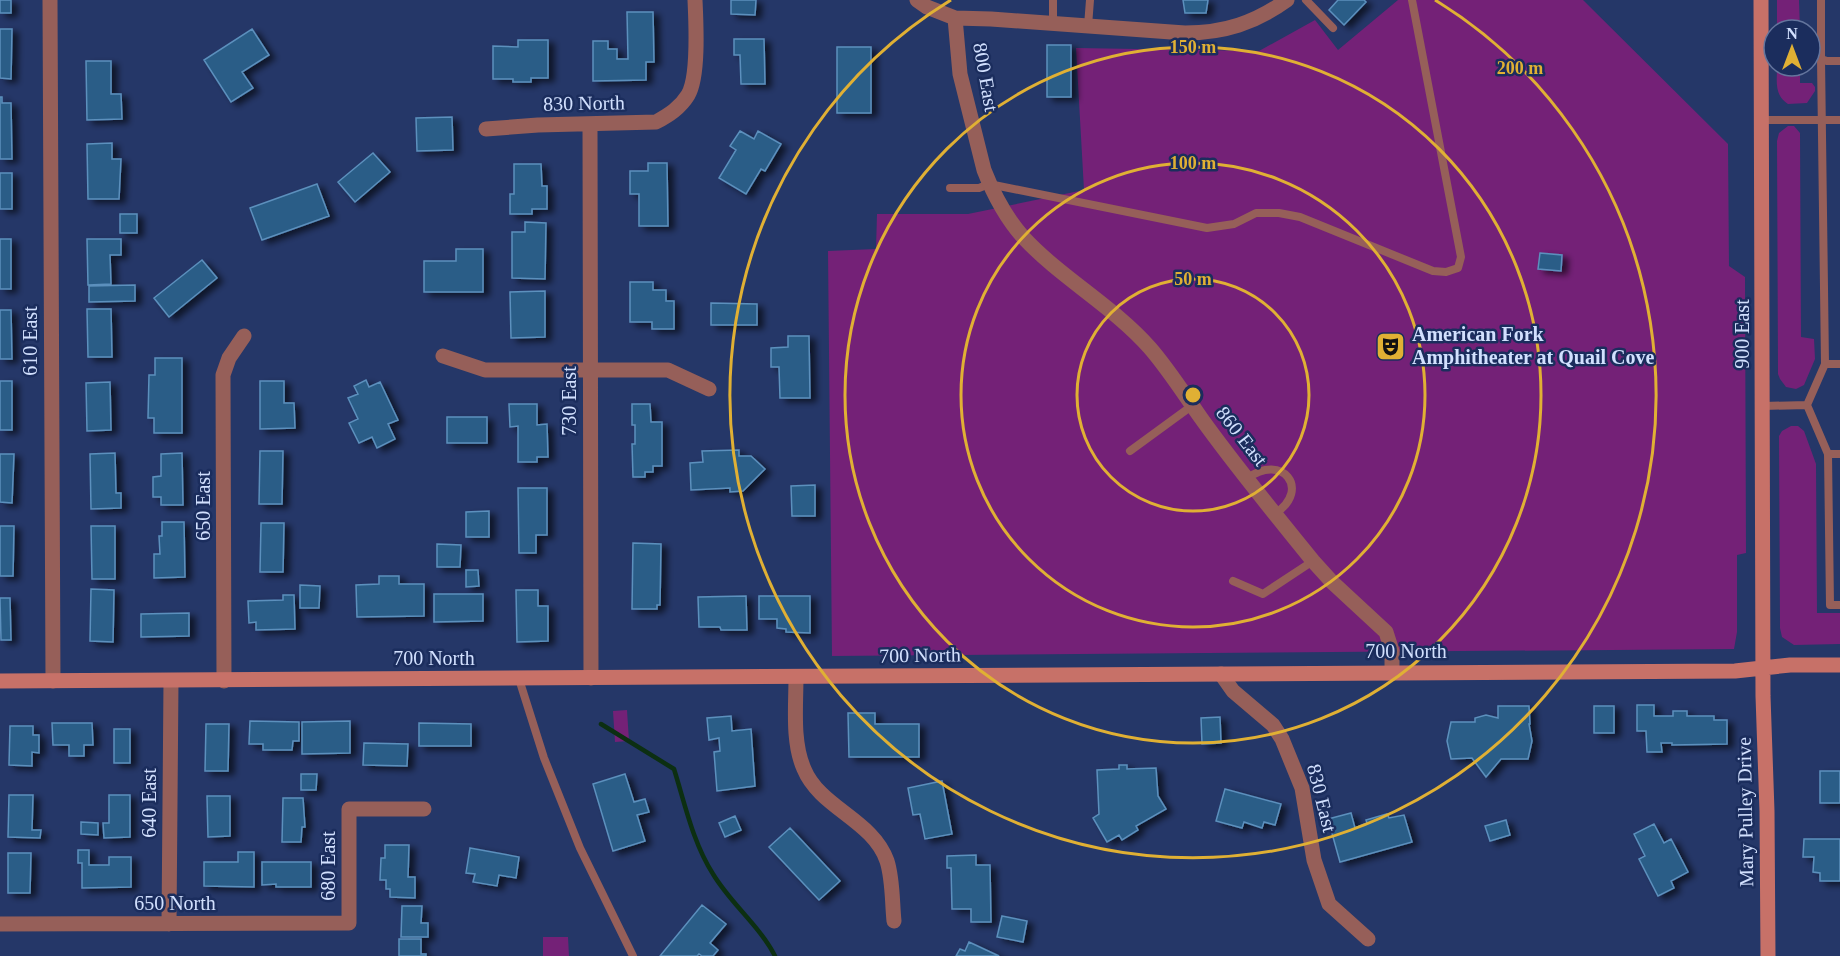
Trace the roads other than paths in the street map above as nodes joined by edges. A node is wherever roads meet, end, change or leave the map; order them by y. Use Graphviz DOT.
graph roads {
  1 [pos="50,0"];
  2 [pos="695,0"];
  3 [pos="917,0"];
  4 [pos="1053,0"];
  5 [pos="1090,0"];
  6 [pos="1287,0"];
  7 [pos="1306,0"];
  8 [pos="1412,0"];
  9 [pos="1761,0"];
  10 [pos="1821,0"];
  11 [pos="955,18"];
  12 [pos="1821,18"];
  13 [pos="1053,23"];
  14 [pos="1088,26"];
  15 [pos="1333,28"];
  16 [pos="1822,58"];
  17 [pos="1840,61"];
  18 [pos="1822,78"];
  19 [pos="1761,120"];
  20 [pos="1823,120"];
  21 [pos="1840,120"];
  22 [pos="590,124"];
  23 [pos="486,129"];
  24 [pos="989,184"];
  25 [pos="950,188"];
  26 [pos="244,336"];
  27 [pos="443,356"];
  28 [pos="1825,364"];
  29 [pos="1840,364"];
  30 [pos="590,370"];
  31 [pos="709,389"];
  32 [pos="1192,405"];
  33 [pos="1807,405"];
  34 [pos="1763,406"];
  35 [pos="1130,451"];
  36 [pos="1828,454"];
  37 [pos="1840,454"];
  38 [pos="1248,478"];
  39 [pos="1276,513"];
  40 [pos="1313,561"];
  41 [pos="1233,581"];
  42 [pos="1840,605"];
  43 [pos="1840,665"];
  44 [pos="1763,668"];
  45 [pos="1392,672"];
  46 [pos="1221,674"];
  47 [pos="796,677"];
  48 [pos="591,678"];
  49 [pos="519,679"];
  50 [pos="0,681"];
  51 [pos="53,681"];
  52 [pos="171,681"];
  53 [pos="224,681"];
  54 [pos="424,809"];
  55 [pos="894,921"];
  56 [pos="349,923"];
  57 [pos="0,924"];
  58 [pos="169,924"];
  59 [pos="1368,939"];
  60 [pos="633,956"];
  61 [pos="1768,956"];
  1 -- 51 [label="street, 610 East"];
  2 -- 22 [label="street, 830 North"];
  3 -- 11 [label="street"];
  4 -- 13 [label="lane"];
  5 -- 14 [label="lane"];
  6 -- 14 [label="street"];
  7 -- 15 [label="lane"];
  8 -- 24 [label="lane"];
  9 -- 19 [label="street, 900 East"];
  10 -- 12 [label="lane"];
  11 -- 13 [label="street"];
  11 -- 24 [label="street, 800 East"];
  13 -- 14 [label="street"];
  16 -- 17 [label="lane"];
  18 -- 20 [label="lane"];
  19 -- 20 [label="lane"];
  19 -- 34 [label="street, 900 East"];
  20 -- 21 [label="lane"];
  20 -- 28 [label="lane"];
  22 -- 23 [label="street, 830 North"];
  22 -- 30 [label="street, 730 East"];
  24 -- 25 [label="lane"];
  24 -- 32 [label="street, 860 East"];
  26 -- 53 [label="street, 650 East"];
  27 -- 30 [label="street"];
  28 -- 29 [label="lane"];
  28 -- 33 [label="lane"];
  30 -- 31 [label="street"];
  30 -- 48 [label="street, 730 East"];
  32 -- 35 [label="lane"];
  32 -- 38 [label="street, 860 East"];
  33 -- 34 [label="lane"];
  33 -- 36 [label="lane"];
  34 -- 44 [label="street, 900 East"];
  36 -- 37 [label="lane"];
  36 -- 42 [label="lane"];
  38 -- 39 [label="street, 860 East"];
  38 -- 39 [label="lane"];
  39 -- 40 [label="street, 860 East"];
  40 -- 41 [label="lane"];
  40 -- 45 [label="street, 860 East"];
  43 -- 44 [label="street, 700 North"];
  44 -- 45 [label="street, 700 North"];
  44 -- 61 [label="street, Mary Pulley Drive"];
  45 -- 46 [label="street, 700 North"];
  46 -- 47 [label="street, 700 North"];
  46 -- 59 [label="street, 830 East"];
  47 -- 48 [label="street, 700 North"];
  47 -- 55 [label="street"];
  48 -- 49 [label="street, 700 North"];
  49 -- 53 [label="street, 700 North"];
  49 -- 60 [label="lane"];
  50 -- 51 [label="street, 700 North"];
  51 -- 52 [label="street, 700 North"];
  52 -- 53 [label="street, 700 North"];
  52 -- 58 [label="street, 640 East"];
  54 -- 56 [label="street, 680 East"];
  56 -- 58 [label="street, 650 North"];
  57 -- 58 [label="street, 650 North"];
}
